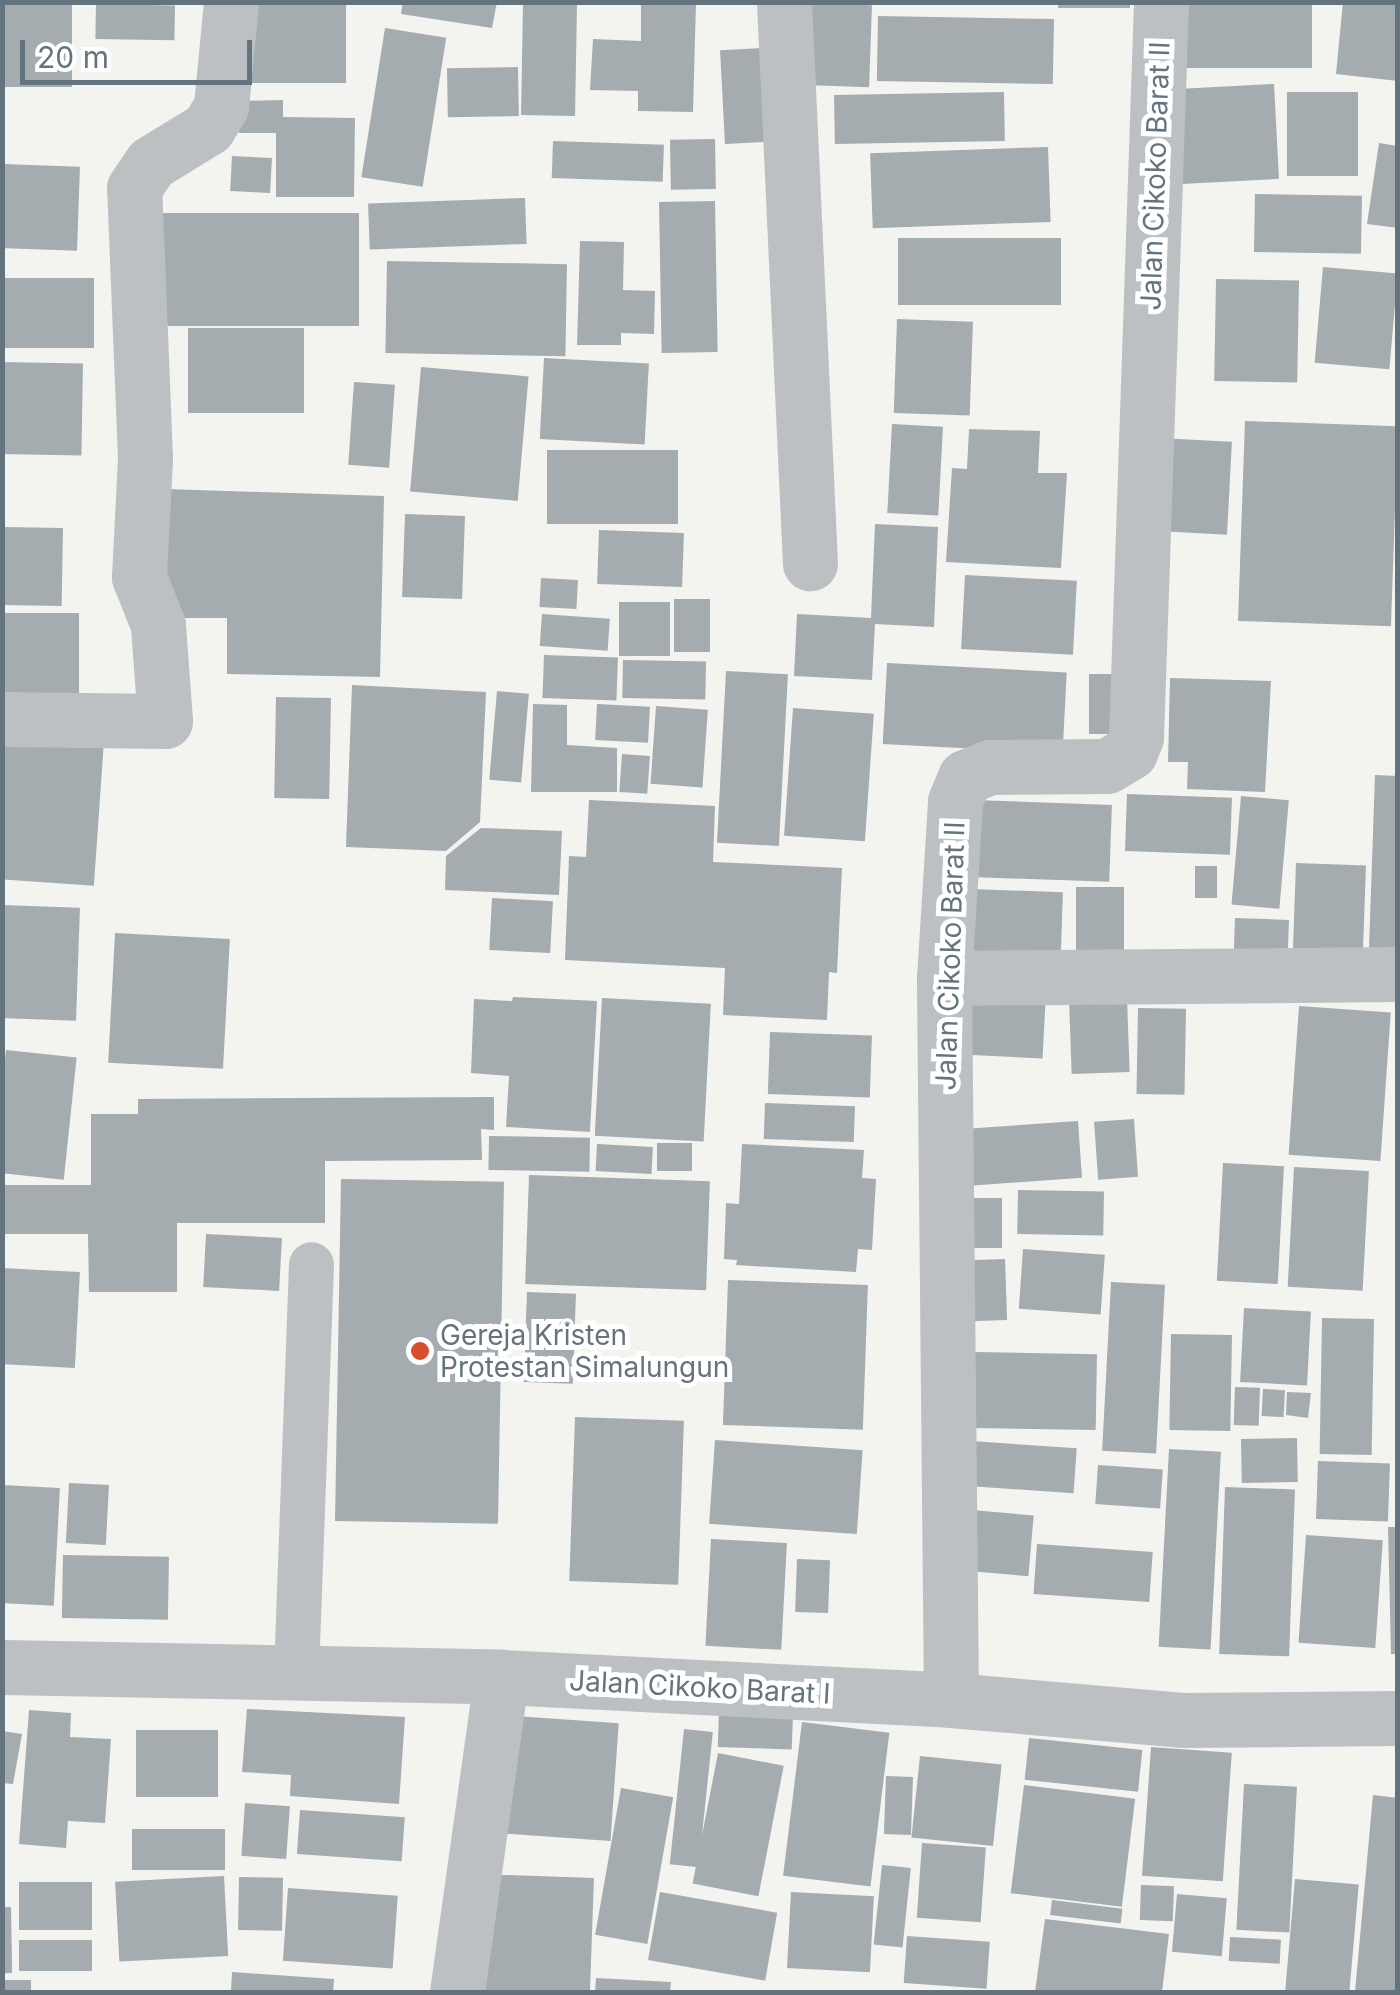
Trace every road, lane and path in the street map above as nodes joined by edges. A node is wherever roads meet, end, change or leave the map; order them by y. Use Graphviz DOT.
graph roads {
  1 [pos="231,2"];
  2 [pos="784,2"];
  3 [pos="1161,2"];
  4 [pos="810,563"];
  5 [pos="2,719"];
  6 [pos="1398,974"];
  7 [pos="944,978"];
  8 [pos="311,1264"];
  9 [pos="2,1667"];
  10 [pos="296,1673"];
  11 [pos="502,1677"];
  12 [pos="951,1700"];
  13 [pos="1398,1718"];
  14 [pos="457,1992"];
  1 -- 5 [label="street"];
  2 -- 4 [label="street"];
  3 -- 7 [label="street, Jalan Cikoko Barat II"];
  6 -- 7 [label="street"];
  7 -- 12 [label="street, Jalan Cikoko Barat II"];
  8 -- 10 [label="lane"];
  9 -- 10 [label="street, Jalan Cikoko Barat I"];
  10 -- 11 [label="street, Jalan Cikoko Barat I"];
  11 -- 12 [label="street, Jalan Cikoko Barat I"];
  11 -- 14 [label="street"];
  12 -- 13 [label="street, Jalan Cikoko Barat I"];
}
